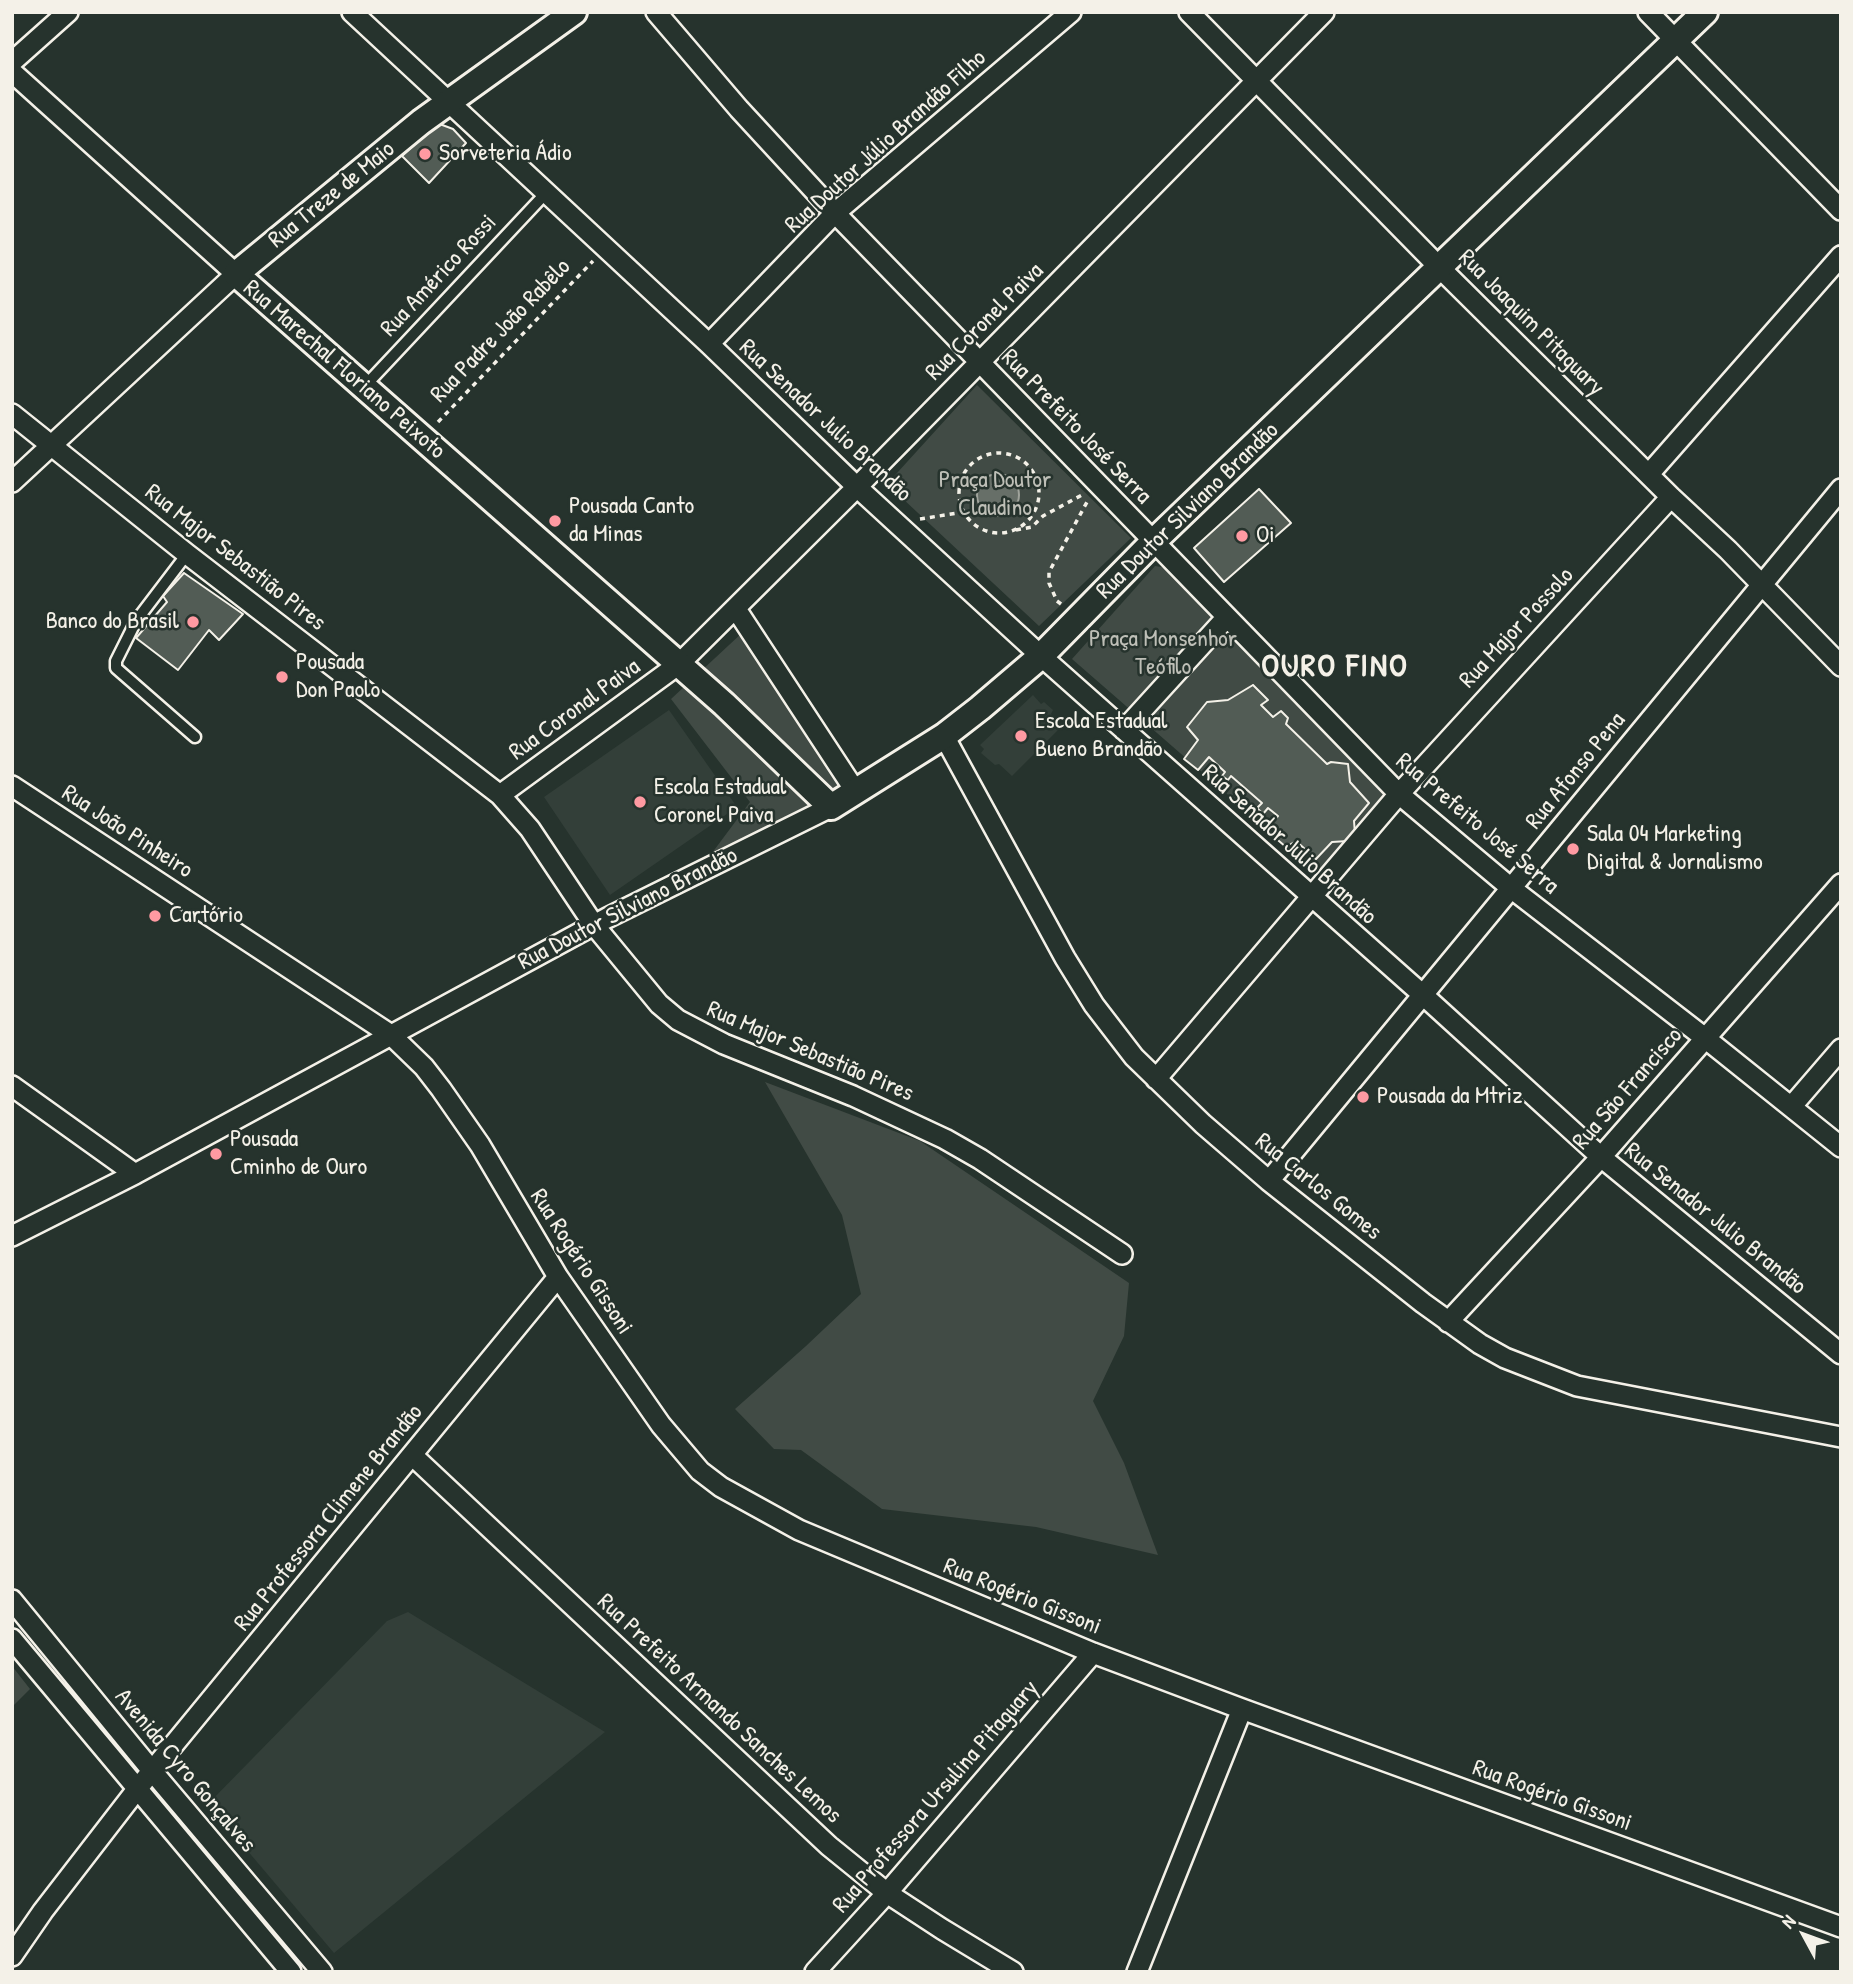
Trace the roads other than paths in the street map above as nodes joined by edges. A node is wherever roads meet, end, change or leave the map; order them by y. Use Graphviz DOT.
graph roads {
  1 [pos="68,12"];
  2 [pos="352,12"];
  3 [pos="574,12"];
  4 [pos="656,12"];
  5 [pos="1071,12"];
  6 [pos="1189,12"];
  7 [pos="1324,12"];
  8 [pos="1648,12"];
  9 [pos="1705,12"];
  10 [pos="1676,40"];
  11 [pos="12,62"];
  12 [pos="12,72"];
  13 [pos="1258,81"];
  14 [pos="448,101"];
  15 [pos="546,193"];
  16 [pos="1841,210"];
  17 [pos="835,213"];
  18 [pos="1841,256"];
  19 [pos="1440,268"];
  20 [pos="236,274"];
  21 [pos="709,344"];
  22 [pos="979,362"];
  23 [pos="364,387"];
  24 [pos="12,414"];
  25 [pos="52,445"];
  26 [pos="1649,474"];
  27 [pos="12,482"];
  28 [pos="857,487"];
  29 [pos="1841,489"];
  30 [pos="1671,496"];
  31 [pos="1153,542"];
  32 [pos="187,554"];
  33 [pos="1761,584"];
  34 [pos="736,609"];
  35 [pos="1227,617"];
  36 [pos="1041,656"];
  37 [pos="679,664"];
  38 [pos="1841,666"];
  39 [pos="1124,730"];
  40 [pos="944,736"];
  41 [pos="195,737"];
  42 [pos="12,786"];
  43 [pos="856,792"];
  44 [pos="1399,794"];
  45 [pos="500,795"];
  46 [pos="831,807"];
  47 [pos="1841,884"];
  48 [pos="1511,888"];
  49 [pos="1311,897"];
  50 [pos="594,925"];
  51 [pos="1423,995"];
  52 [pos="391,1035"];
  53 [pos="1705,1038"];
  54 [pos="1841,1049"];
  55 [pos="1156,1079"];
  56 [pos="12,1086"];
  57 [pos="1791,1107"];
  58 [pos="1841,1147"];
  59 [pos="1601,1157"];
  60 [pos="135,1174"];
  61 [pos="1269,1181"];
  62 [pos="12,1236"];
  63 [pos="1122,1254"];
  64 [pos="558,1277"];
  65 [pos="1448,1322"];
  66 [pos="1841,1354"];
  67 [pos="1841,1437"];
  68 [pos="412,1455"];
  69 [pos="12,1600"];
  70 [pos="12,1639"];
  71 [pos="1093,1653"];
  72 [pos="1242,1709"];
  73 [pos="153,1772"];
  74 [pos="138,1788"];
  75 [pos="887,1892"];
  76 [pos="1841,1927"];
  77 [pos="288,1931"];
  78 [pos="270,1945"];
  79 [pos="12,1956"];
  80 [pos="291,1972"];
  81 [pos="322,1972"];
  82 [pos="815,1972"];
  83 [pos="1013,1972"];
  84 [pos="1137,1972"];
  1 -- 11 [label="street"];
  2 -- 14 [label="street, Rua Senador Julio Brandão"];
  3 -- 14 [label="street, Rua Treze de Maio"];
  4 -- 17 [label="street, Rua Prefeito José Serra"];
  5 -- 17 [label="street, Rua Doutor Júlio Brandão Filho"];
  6 -- 13 [label="street, Rua Joaquim Pitaguary"];
  7 -- 13 [label="street, Rua Coronel Paiva"];
  8 -- 10 [label="street"];
  9 -- 10 [label="street, Rua Doutor Silviano Brandão"];
  10 -- 16 [label="street"];
  10 -- 19 [label="street, Rua Doutor Silviano Brandão"];
  12 -- 20 [label="street, Rua Marechal Floriano Peixoto"];
  13 -- 19 [label="street, Rua Joaquim Pitaguary"];
  13 -- 22 [label="street, Rua Coronel Paiva"];
  14 -- 15 [label="street, Rua Senador Julio Brandão"];
  14 -- 20 [label="street, Rua Treze de Maio"];
  15 -- 21 [label="street, Rua Senador Julio Brandão"];
  15 -- 23 [label="lane, Rua Américo Rossi"];
  17 -- 21 [label="street, Rua Doutor Júlio Brandão Filho"];
  17 -- 22 [label="street, Rua Prefeito José Serra"];
  18 -- 26 [label="street"];
  19 -- 26 [label="street, Rua Joaquim Pitaguary"];
  19 -- 31 [label="street, Rua Doutor Silviano Brandão"];
  20 -- 23 [label="street, Rua Marechal Floriano Peixoto"];
  20 -- 25 [label="street, Rua Treze de Maio"];
  21 -- 28 [label="street, Rua Senador Julio Brandão"];
  22 -- 28 [label="street, Rua Coronel Paiva"];
  22 -- 31 [label="street, Rua Prefeito José Serra"];
  23 -- 37 [label="street, Rua Marechal Floriano Peixoto"];
  24 -- 25 [label="street, Rua Major Sebastião Pires"];
  25 -- 27 [label="street, Rua Treze de Maio"];
  25 -- 32 [label="street, Rua Major Sebastião Pires"];
  26 -- 30 [label="street, Rua Joaquim Pitaguary"];
  28 -- 34 [label="street, Rua Coronel Paiva"];
  28 -- 36 [label="street, Rua Senador Julio Brandão"];
  29 -- 33 [label="street, Rua Afonso Pena"];
  30 -- 33 [label="street, Rua Joaquim Pitaguary"];
  30 -- 44 [label="street, Rua Major Possolo"];
  31 -- 35 [label="street, Rua Prefeito José Serra"];
  31 -- 36 [label="street, Rua Doutor Silviano Brandão"];
  32 -- 41 [label="lane"];
  32 -- 45 [label="street, Rua Major Sebastião Pires"];
  33 -- 38 [label="street, Rua Joaquim Pitaguary"];
  33 -- 48 [label="street, Rua Afonso Pena"];
  34 -- 37 [label="street, Rua Coronel Paiva"];
  34 -- 43 [label="street"];
  35 -- 39 [label="street"];
  35 -- 44 [label="street, Rua Prefeito José Serra"];
  36 -- 39 [label="street, Rua Senador Julio Brandão"];
  36 -- 40 [label="street, Rua Doutor Silviano Brandão"];
  37 -- 45 [label="street, Rua Coronal Paiva"];
  37 -- 46 [label="street, Rua Marechal Floriano Peixoto"];
  39 -- 49 [label="street, Rua Senador Julio Brandão"];
  40 -- 43 [label="street, Rua Doutor Silviano Brandão"];
  40 -- 55 [label="street, Rua Carlos Gomes"];
  42 -- 52 [label="street, Rua João Pinheiro"];
  43 -- 46 [label="street, Rua Doutor Silviano Brandão"];
  44 -- 48 [label="street, Rua Prefeito José Serra"];
  44 -- 49 [label="street"];
  45 -- 50 [label="street, Rua Major Sebastião Pires"];
  46 -- 50 [label="street, Rua Doutor Silviano Brandão"];
  47 -- 53 [label="street, Rua São Francisco"];
  48 -- 51 [label="street, Rua Afonso Pena"];
  48 -- 53 [label="street, Rua Prefeito José Serra"];
  49 -- 51 [label="street, Rua Senador Julio Brandão"];
  49 -- 55 [label="street"];
  50 -- 52 [label="street, Rua Doutor Silviano Brandão"];
  50 -- 63 [label="street, Rua Major Sebastião Pires"];
  51 -- 59 [label="street, Rua Senador Julio Brandão"];
  51 -- 61 [label="street, Rua Afonso Pena"];
  52 -- 60 [label="street, Rua Doutor Silviano Brandão"];
  52 -- 64 [label="street, Rua Rogério Gissoni"];
  53 -- 57 [label="street, Rua Prefeito José Serra"];
  53 -- 59 [label="street, Rua São Francisco"];
  54 -- 57 [label="street"];
  55 -- 61 [label="street, Rua Carlos Gomes"];
  56 -- 60 [label="street"];
  57 -- 58 [label="street, Rua Prefeito José Serra"];
  59 -- 65 [label="street, Rua São Francisco"];
  59 -- 66 [label="street, Rua Senador Julio Brandão"];
  60 -- 62 [label="street, Rua Doutor Silviano Brandão"];
  61 -- 65 [label="street, Rua Carlos Gomes"];
  64 -- 68 [label="street, Rua Professora Climene Brandão"];
  64 -- 71 [label="street, Rua Rogério Gissoni"];
  65 -- 67 [label="street, Rua Carlos Gomes"];
  68 -- 73 [label="street, Rua Professora Climene Brandão"];
  68 -- 75 [label="street, Rua Prefeito Armando Sanches Lemos"];
  69 -- 73 [label="street, Avenida Cyro Gonçalves"];
  70 -- 74 [label="street, Avenida Cyro Gonçalves"];
  71 -- 72 [label="street, Rua Rogério Gissoni"];
  71 -- 75 [label="street, Rua Professora Ursulina Pitaguary"];
  72 -- 76 [label="street, Rua Rogério Gissoni"];
  72 -- 84 [label="street"];
  73 -- 74 [label="street, Rua Professora Climene Brandão"];
  73 -- 77 [label="street, Avenida Cyro Gonçalves"];
  74 -- 78 [label="street, Avenida Cyro Gonçalves"];
  74 -- 79 [label="street, Rua Professora Climene Brandão"];
  75 -- 82 [label="street, Rua Professora Ursulina Pitaguary"];
  75 -- 83 [label="street, Rua Prefeito Armando Sanches Lemos"];
  77 -- 78 [label="street"];
  77 -- 81 [label="street, Avenida Cyro Gonçalves"];
  78 -- 80 [label="street, Avenida Cyro Gonçalves"];
}
